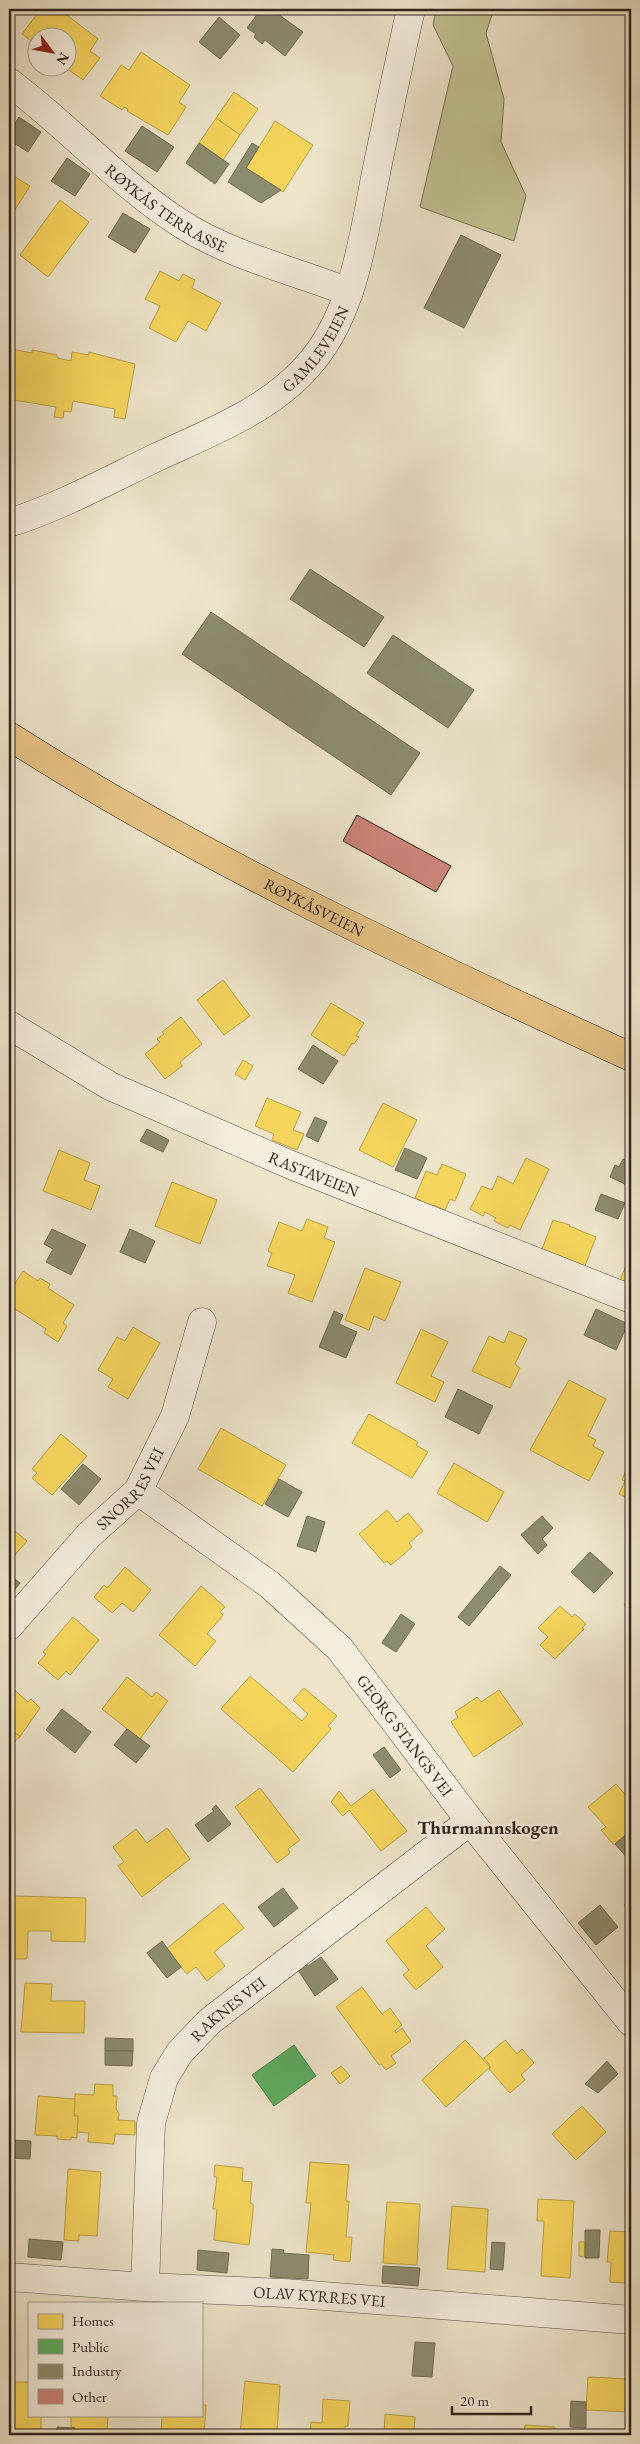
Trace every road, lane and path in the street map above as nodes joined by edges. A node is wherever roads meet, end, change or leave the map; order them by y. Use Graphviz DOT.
graph roads {
  1 [pos="411,9"];
  2 [pos="9,82"];
  3 [pos="349,292"];
  4 [pos="9,523"];
  5 [pos="9,736"];
  6 [pos="9,1025"];
  7 [pos="631,1057"];
  8 [pos="631,1299"];
  9 [pos="202,1322"];
  10 [pos="138,1491"];
  11 [pos="9,1626"];
  12 [pos="470,1821"];
  13 [pos="631,2022"];
  14 [pos="9,2277"];
  15 [pos="146,2287"];
  16 [pos="631,2320"];
  1 -- 3 [label="street, GAMLEVEIEN"];
  2 -- 3 [label="street, RØYKÅS TERRASSE"];
  3 -- 4 [label="street, GAMLEVEIEN"];
  5 -- 7 [label="main road, RØYKÅSVEIEN"];
  6 -- 8 [label="street, RASTAVEIEN"];
  9 -- 10 [label="street, SNORRES VEI"];
  10 -- 11 [label="street, SNORRES VEI"];
  10 -- 12 [label="street, GEORG STANGS VEI"];
  12 -- 13 [label="street, GEORG STANGS VEI"];
  12 -- 15 [label="street, RAKNES VEI"];
  14 -- 15 [label="street, OLAV KYRRES VEI"];
  15 -- 16 [label="street, OLAV KYRRES VEI"];
}
